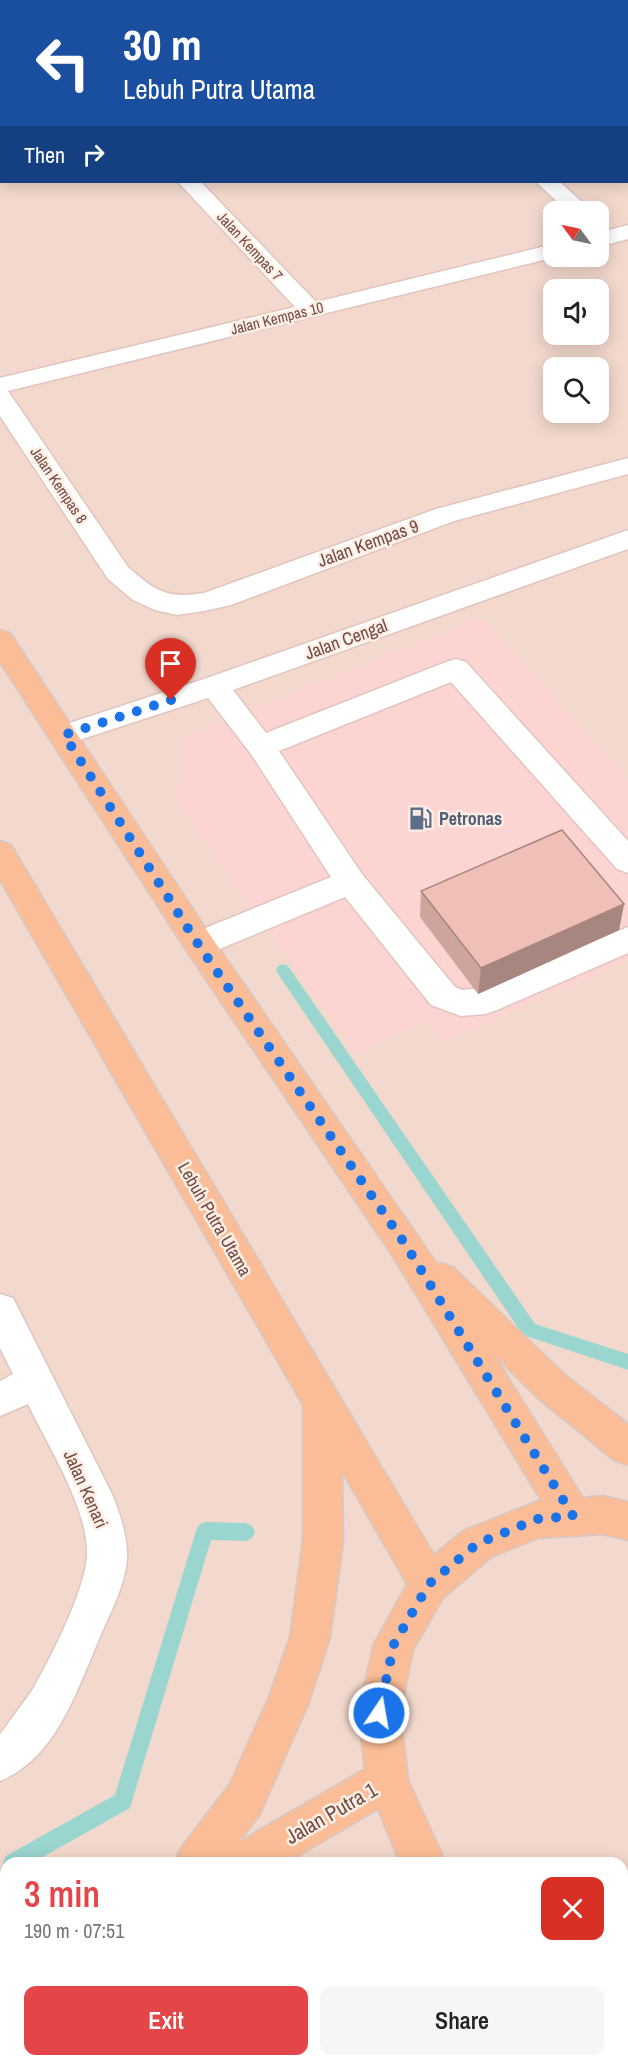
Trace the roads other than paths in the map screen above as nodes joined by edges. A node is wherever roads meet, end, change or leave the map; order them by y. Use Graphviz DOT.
graph roads {
  1 [pos="190,183"];
  2 [pos="548,183"];
  3 [pos="569,201"];
  4 [pos="543,254"];
  5 [pos="311,310"];
  6 [pos="0,386"];
  7 [pos="0,398"];
  8 [pos="628,466"];
  9 [pos="628,539"];
  10 [pos="118,573"];
  11 [pos="0,640"];
  12 [pos="214,686"];
  13 [pos="64,735"];
  14 [pos="261,747"];
  15 [pos="0,853"];
  16 [pos="628,861"];
  17 [pos="0,873"];
  18 [pos="351,882"];
  19 [pos="40,922"];
  20 [pos="628,939"];
  21 [pos="198,944"];
  22 [pos="405,1244"];
  23 [pos="0,1311"];
  24 [pos="36,1382"];
  25 [pos="0,1399"];
  26 [pos="322,1401"];
  27 [pos="628,1447"];
  28 [pos="573,1516"];
  29 [pos="628,1521"];
  30 [pos="429,1584"];
  31 [pos="0,1760"];
  32 [pos="387,1780"];
  33 [pos="201,1857"];
  34 [pos="255,1857"];
  35 [pos="420,1857"];
  1 -- 5 [label="street, Jalan Kempas 7"];
  2 -- 3 [label="street"];
  4 -- 5 [label="street, Jalan Kempas 10"];
  5 -- 6 [label="street, Jalan Kempas 10"];
  7 -- 10 [label="street, Jalan Kempas 8"];
  8 -- 10 [label="street, Jalan Kempas 9"];
  9 -- 12 [label="street, Jalan Cengal"];
  11 -- 13 [label="main road"];
  12 -- 13 [label="street, Jalan Cengal"];
  12 -- 14 [label="street"];
  13 -- 21 [label="main road"];
  14 -- 16 [label="street"];
  14 -- 18 [label="street"];
  15 -- 19 [label="main road, Lebuh Putra Utama"];
  17 -- 19 [label="main road"];
  18 -- 20 [label="street"];
  18 -- 21 [label="street"];
  19 -- 26 [label="main road, Lebuh Putra Utama"];
  21 -- 22 [label="main road"];
  22 -- 27 [label="main road"];
  22 -- 28 [label="main road"];
  23 -- 24 [label="street, Jalan Kenari"];
  24 -- 25 [label="street"];
  24 -- 31 [label="street, Jalan Kenari"];
  26 -- 30 [label="main road, Lebuh Putra Utama"];
  26 -- 33 [label="main road"];
  28 -- 29 [label="main road"];
  28 -- 30 [label="main road"];
  30 -- 32 [label="main road"];
  32 -- 34 [label="main road, Jalan Putra 1"];
  32 -- 35 [label="main road"];
}
